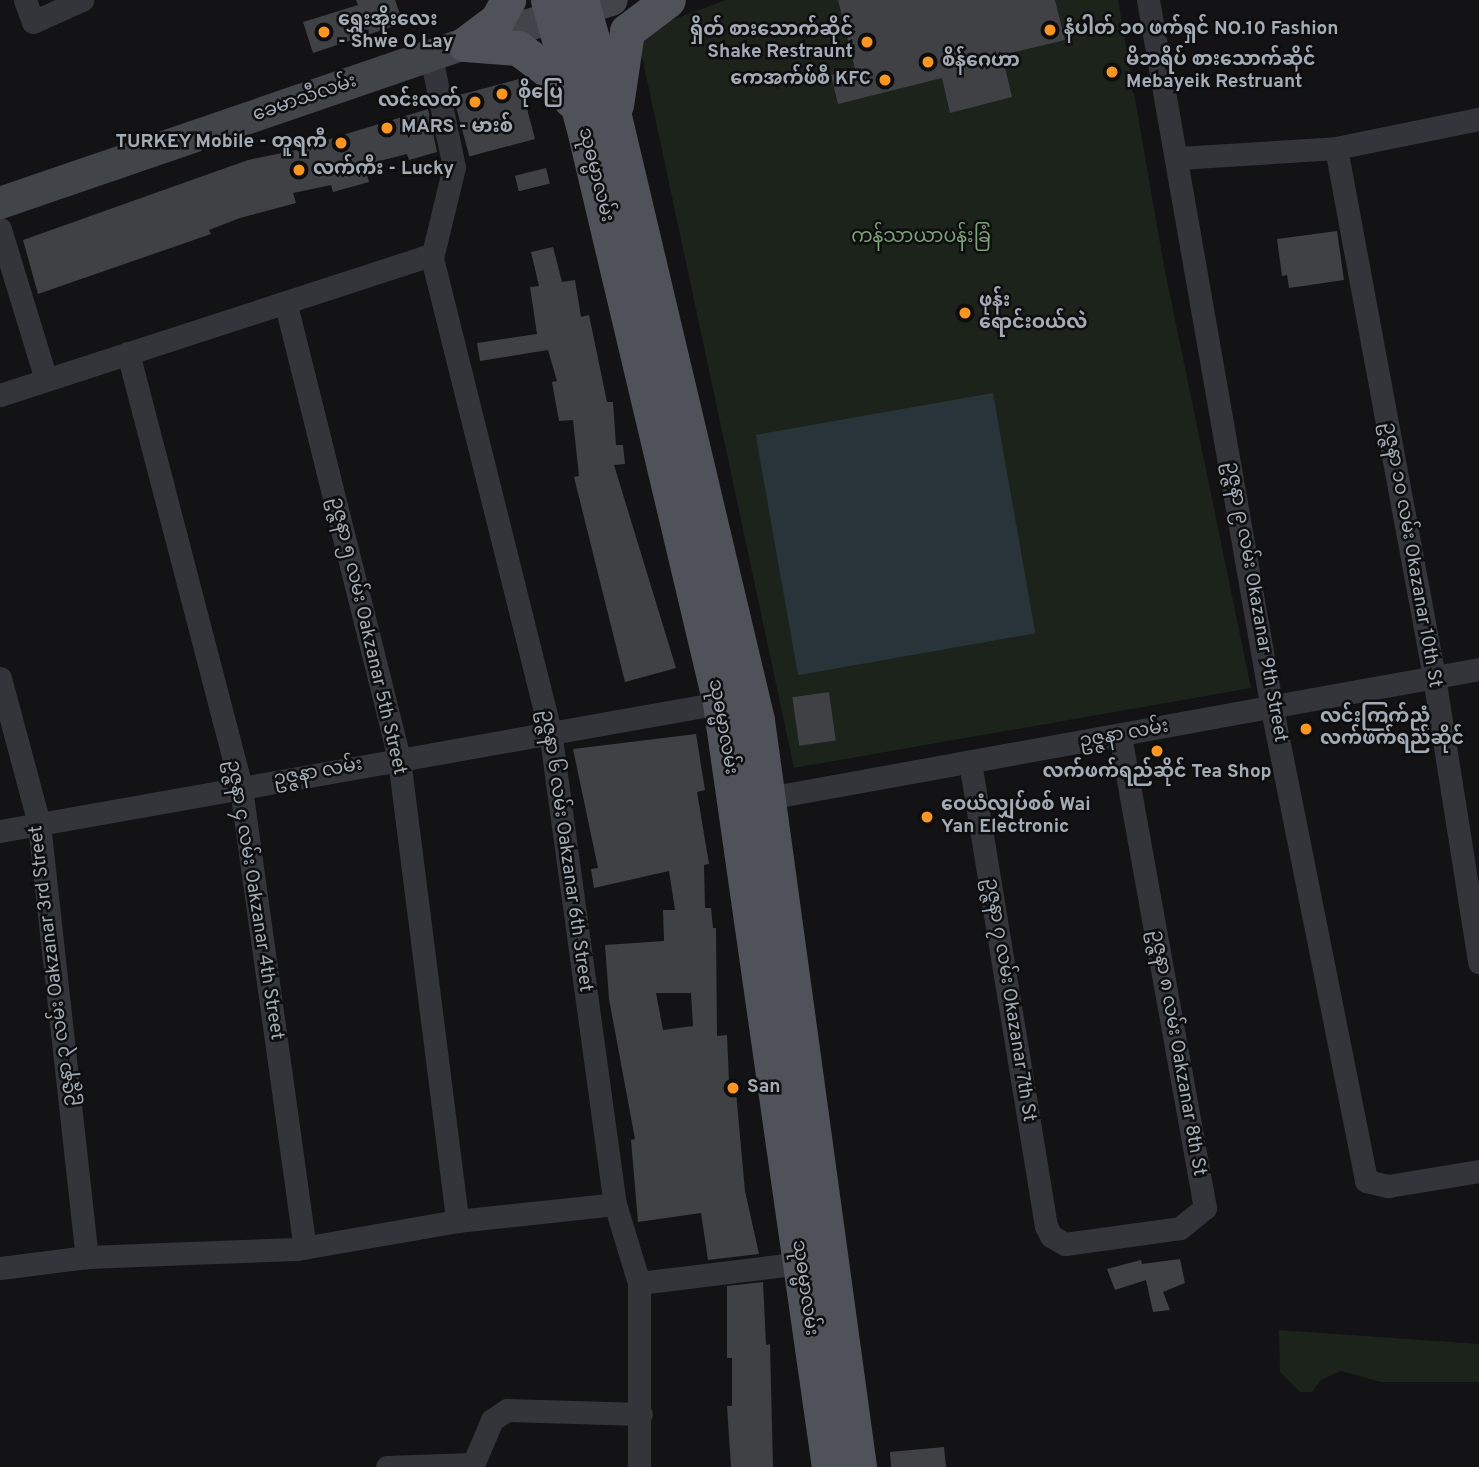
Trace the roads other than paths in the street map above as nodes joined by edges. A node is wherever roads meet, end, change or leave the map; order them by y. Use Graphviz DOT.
graph roads {
  1 [pos="24,0"];
  2 [pos="82,0"];
  3 [pos="508,0"];
  4 [pos="668,0"];
  5 [pos="1148,0"];
  6 [pos="576,5"];
  7 [pos="465,44"];
  8 [pos="431,57"];
  9 [pos="1479,119"];
  10 [pos="598,120"];
  11 [pos="1336,148"];
  12 [pos="1179,158"];
  13 [pos="0,203"];
  14 [pos="0,229"];
  15 [pos="432,258"];
  16 [pos="286,305"];
  17 [pos="128,353"];
  18 [pos="46,379"];
  19 [pos="0,395"];
  20 [pos="1479,669"];
  21 [pos="1434,677"];
  22 [pos="0,678"];
  23 [pos="736,700"];
  24 [pos="1272,709"];
  25 [pos="550,731"];
  26 [pos="1119,736"];
  27 [pos="399,759"];
  28 [pos="970,762"];
  29 [pos="241,788"];
  30 [pos="768,798"];
  31 [pos="39,824"];
  32 [pos="0,831"];
  33 [pos="1479,962"];
  34 [pos="1479,1171"];
  35 [pos="615,1204"];
  36 [pos="457,1221"];
  37 [pos="1051,1236"];
  38 [pos="305,1248"];
  39 [pos="87,1257"];
  40 [pos="801,1263"];
  41 [pos="0,1268"];
  42 [pos="639,1283"];
  43 [pos="641,1414"];
  44 [pos="472,1465"];
  45 [pos="387,1467"];
  46 [pos="639,1467"];
  47 [pos="829,1467"];
  48 [pos="859,1467"];
  1 -- 2 [label="street"];
  3 -- 7 [label="main road"];
  4 -- 10 [label="main road"];
  5 -- 12 [label="street, ဥဇ္ဇနာ ၉ လမ်း Okazanar 9th Street"];
  6 -- 7 [label="main road, ခေမာသီလမ်း"];
  6 -- 10 [label="main road, သုဓမ္မာလမ်း"];
  7 -- 8 [label="main road, ခေမာသီလမ်း"];
  7 -- 10 [label="main road"];
  8 -- 13 [label="main road, ခေမာသီလမ်း"];
  8 -- 15 [label="street"];
  9 -- 11 [label="street"];
  10 -- 23 [label="main road, သုဓမ္မာလမ်း"];
  11 -- 12 [label="street"];
  11 -- 21 [label="street, ဥဇ္ဇနာ ၁၀ လမ်း Okazanar 10th St"];
  12 -- 24 [label="street, ဥဇ္ဇနာ ၉ လမ်း Okazanar 9th Street"];
  14 -- 18 [label="street"];
  15 -- 16 [label="street"];
  15 -- 25 [label="street, ဥဇ္ဇနာ ၆ လမ်း Oakzanar 6th Street"];
  16 -- 17 [label="street"];
  16 -- 27 [label="street, ဥဇ္ဇနာ ၅ လမ်း Oakzanar 5th Street"];
  17 -- 18 [label="street"];
  17 -- 29 [label="street, ဥဇ္ဇနာ ၄ လမ်း Oakzanar 4th Street"];
  18 -- 19 [label="street"];
  20 -- 21 [label="street, ဥဇ္ဇနာ လမ်း"];
  21 -- 24 [label="street, ဥဇ္ဇနာ လမ်း"];
  21 -- 33 [label="street, ဥဇ္ဇနာ ၁၀ လမ်း Okazanar 10th St"];
  22 -- 31 [label="street, ဥဇ္ဇနာ ၃ လမ်း Oakzanar 3rd Street"];
  23 -- 25 [label="street, ဥဇ္ဇနာ လမ်း"];
  23 -- 30 [label="main road, သုဓမ္မာလမ်း"];
  23 -- 40 [label="main road, သုဓမ္မာလမ်း"];
  24 -- 26 [label="street, ဥဇ္ဇနာ လမ်း"];
  24 -- 34 [label="street, ဥဇ္ဇနာ ၉ လမ်း Okazanar 9th Street"];
  25 -- 27 [label="street, ဥဇ္ဇနာ လမ်း"];
  25 -- 35 [label="street, ဥဇ္ဇနာ ၆ လမ်း Oakzanar 6th Street"];
  26 -- 28 [label="street, ဥဇ္ဇနာ လမ်း"];
  26 -- 37 [label="street, ဥဇ္ဇနာ ၈ လမ်း Oakzanar 8th St"];
  27 -- 29 [label="street, ဥဇ္ဇနာ လမ်း"];
  27 -- 36 [label="street, ဥဇ္ဇနာ ၅ လမ်း Oakzanar 5th Street"];
  28 -- 30 [label="street, ဥဇ္ဇနာ လမ်း"];
  28 -- 37 [label="street, ဥဇ္ဇနာ ၇ လမ်း Okazanar 7th St"];
  29 -- 31 [label="street, ဥဇ္ဇနာ လမ်း"];
  29 -- 38 [label="street, ဥဇ္ဇနာ ၄ လမ်း Oakzanar 4th Street"];
  30 -- 48 [label="main road, သုဓမ္မာလမ်း"];
  31 -- 32 [label="street, ဥဇ္ဇနာ လမ်း"];
  31 -- 39 [label="street, ဥဇ္ဇနာ ၃ လမ်း Oakzanar 3rd Street"];
  35 -- 36 [label="street"];
  35 -- 42 [label="street, ဥဇ္ဇနာ ၆ လမ်း Oakzanar 6th Street"];
  36 -- 38 [label="street"];
  38 -- 39 [label="street"];
  39 -- 41 [label="street"];
  40 -- 42 [label="street"];
  40 -- 47 [label="main road, သုဓမ္မာလမ်း"];
  42 -- 43 [label="street, ဥဇ္ဇနာ ၆ လမ်း Oakzanar 6th Street"];
  43 -- 44 [label="street"];
  43 -- 46 [label="street, ဥဇ္ဇနာ ၆ လမ်း Oakzanar 6th Street"];
  44 -- 45 [label="street"];
}
